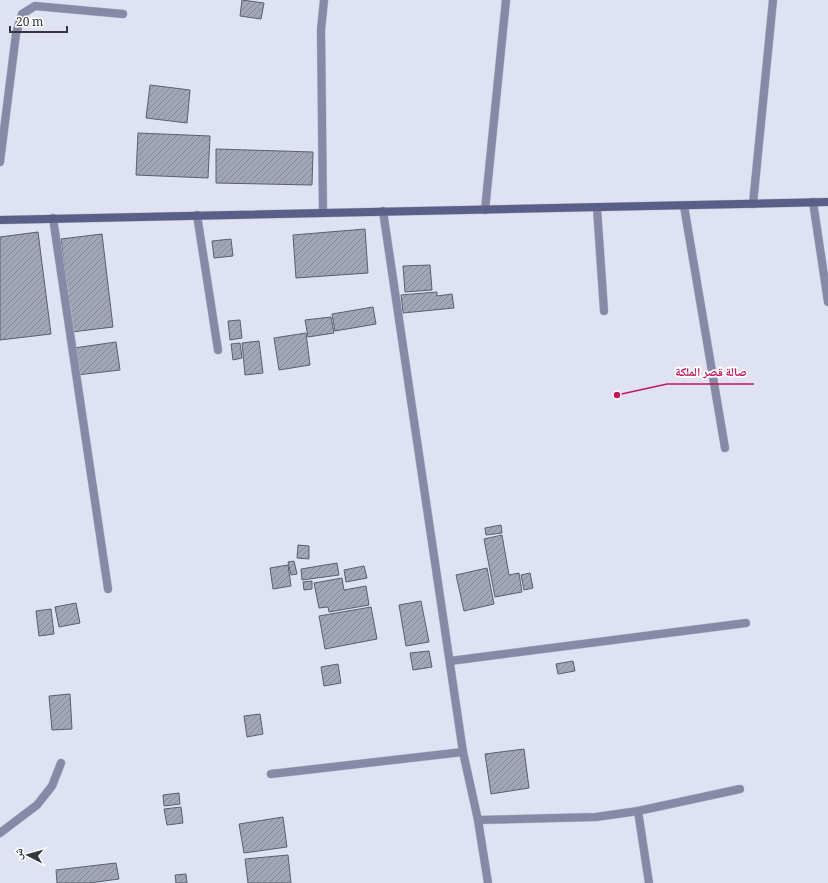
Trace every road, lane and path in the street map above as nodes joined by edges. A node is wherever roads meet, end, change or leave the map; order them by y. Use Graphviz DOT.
graph roads {
  1 [pos="324,0"];
  2 [pos="506,0"];
  3 [pos="773,0"];
  4 [pos="123,14"];
  5 [pos="0,162"];
  6 [pos="813,202"];
  7 [pos="828,202"];
  8 [pos="753,204"];
  9 [pos="684,206"];
  10 [pos="597,208"];
  11 [pos="485,210"];
  12 [pos="383,211"];
  13 [pos="323,212"];
  14 [pos="197,215"];
  15 [pos="52,218"];
  16 [pos="0,220"];
  17 [pos="828,302"];
  18 [pos="604,311"];
  19 [pos="218,350"];
  20 [pos="725,448"];
  21 [pos="108,589"];
  22 [pos="746,623"];
  23 [pos="450,661"];
  24 [pos="463,752"];
  25 [pos="61,763"];
  26 [pos="271,774"];
  27 [pos="740,789"];
  28 [pos="638,811"];
  29 [pos="478,820"];
  30 [pos="0,833"];
  31 [pos="488,883"];
  32 [pos="649,883"];
  1 -- 13 [label="street"];
  2 -- 11 [label="street"];
  3 -- 8 [label="street"];
  4 -- 5 [label="street"];
  6 -- 7 [label="main road"];
  6 -- 8 [label="main road"];
  6 -- 17 [label="street"];
  8 -- 9 [label="main road"];
  9 -- 10 [label="main road"];
  9 -- 20 [label="street"];
  10 -- 11 [label="main road"];
  10 -- 18 [label="street"];
  11 -- 12 [label="main road"];
  12 -- 13 [label="main road"];
  12 -- 23 [label="street"];
  13 -- 14 [label="main road"];
  14 -- 15 [label="main road"];
  14 -- 19 [label="street"];
  15 -- 16 [label="main road"];
  15 -- 21 [label="street"];
  22 -- 23 [label="street"];
  23 -- 24 [label="street"];
  24 -- 26 [label="street"];
  24 -- 29 [label="street"];
  25 -- 30 [label="street"];
  27 -- 28 [label="street"];
  28 -- 29 [label="street"];
  28 -- 32 [label="street"];
  29 -- 31 [label="street"];
}
